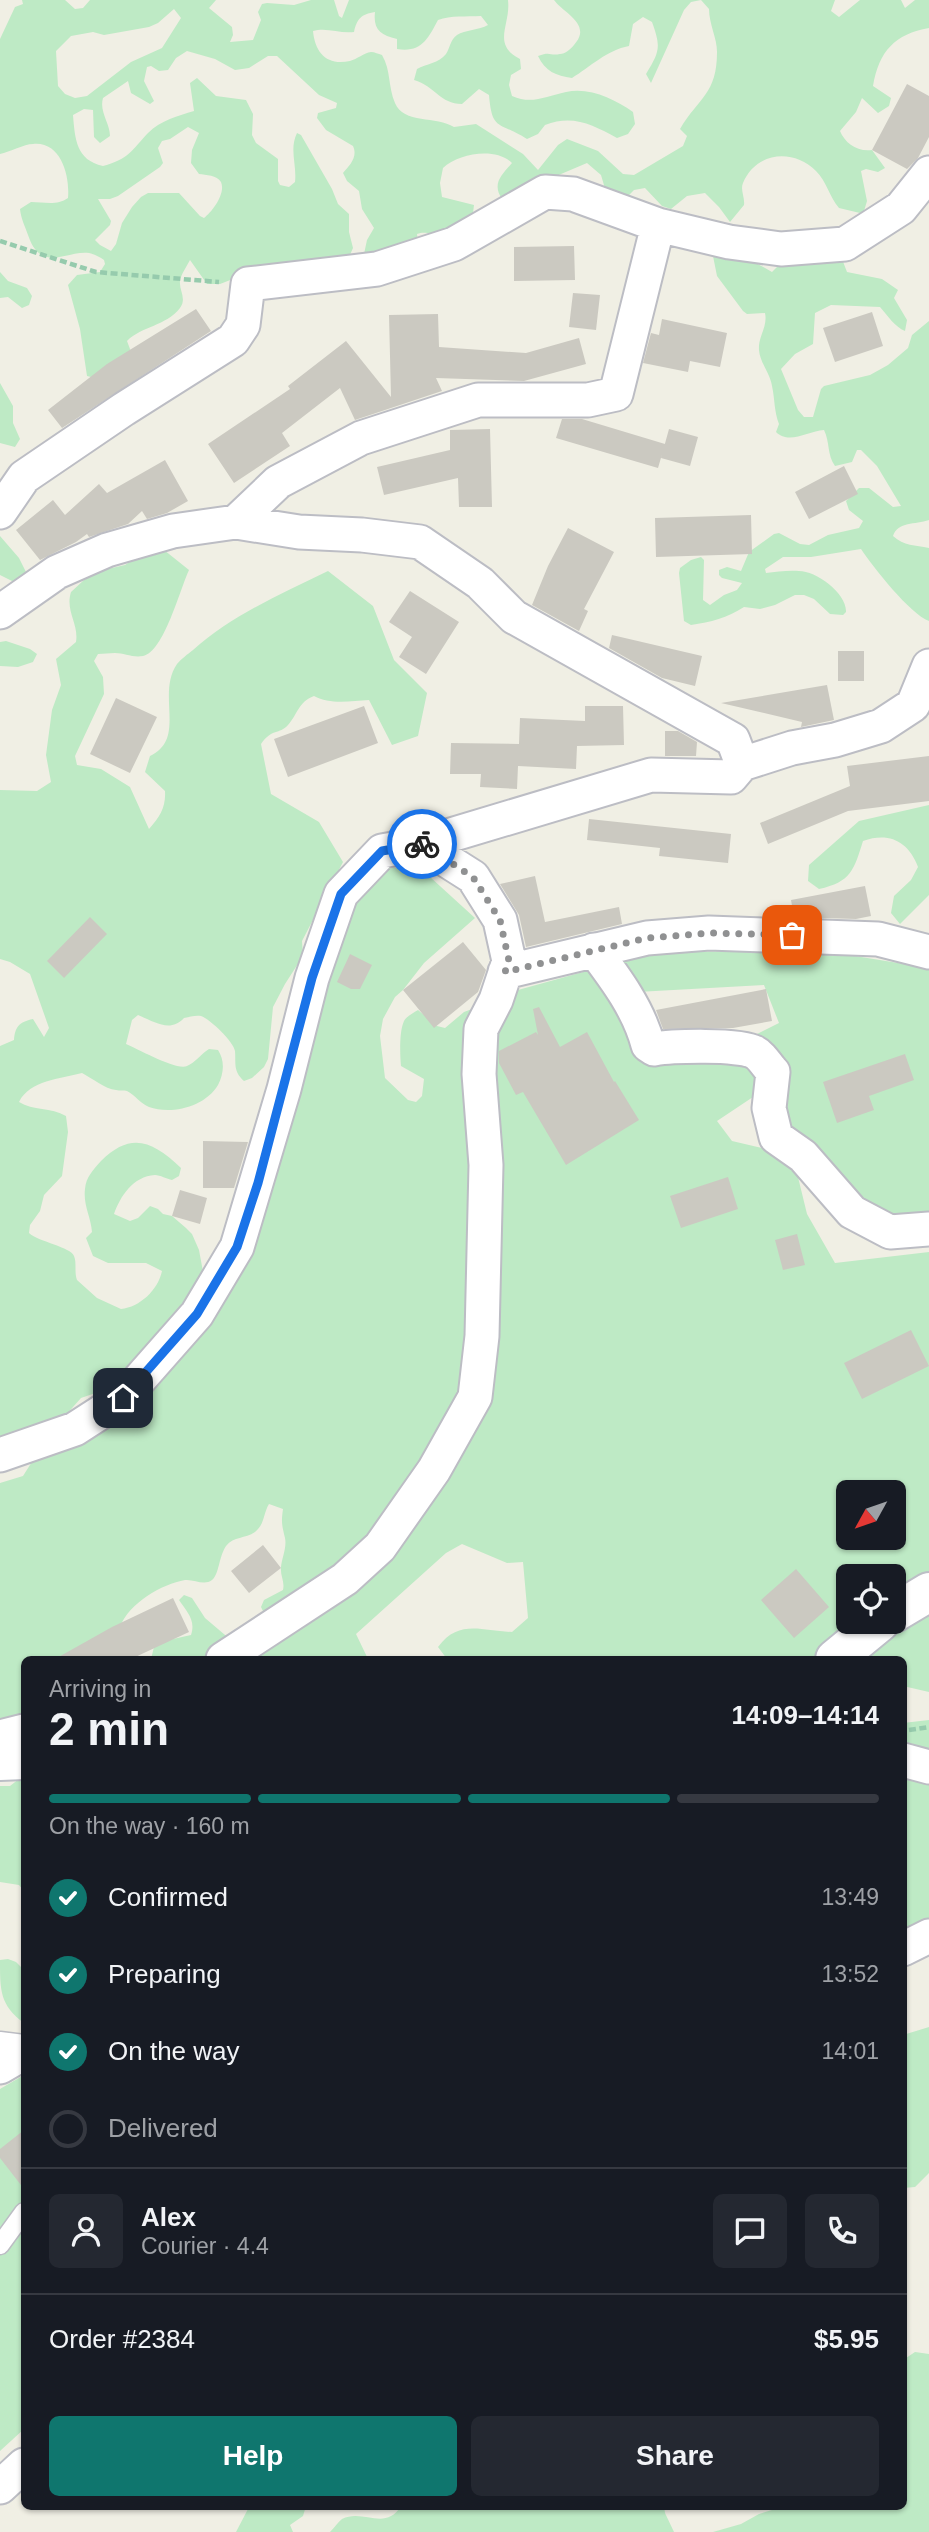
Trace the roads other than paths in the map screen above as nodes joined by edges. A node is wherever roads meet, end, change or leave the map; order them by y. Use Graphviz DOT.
graph roads {
  1 [pos="929,173"];
  2 [pos="658,225"];
  3 [pos="0,512"];
  4 [pos="236,523"];
  5 [pos="0,612"];
  6 [pos="929,666"];
  7 [pos="742,764"];
  8 [pos="421,844"];
  9 [pos="594,950"];
  10 [pos="929,952"];
  11 [pos="505,972"];
  12 [pos="929,1229"];
  13 [pos="0,1455"];
  14 [pos="929,1592"];
  15 [pos="906,1606"];
  16 [pos="865,1634"];
  17 [pos="227,1656"];
  18 [pos="839,1656"];
  19 [pos="21,1732"];
  20 [pos="0,1737"];
  21 [pos="21,1760"];
  22 [pos="0,1761"];
  23 [pos="907,1761"];
  24 [pos="929,1768"];
  25 [pos="929,1936"];
  26 [pos="907,1947"];
  27 [pos="0,2041"];
  28 [pos="21,2044"];
  29 [pos="21,2055"];
  30 [pos="0,2067"];
  31 [pos="21,2215"];
  32 [pos="0,2245"];
  33 [pos="21,2445"];
  34 [pos="0,2460"];
  35 [pos="21,2468"];
  36 [pos="0,2487"];
  1 -- 2 [label="street"];
  2 -- 3 [label="street"];
  2 -- 4 [label="street"];
  4 -- 5 [label="street"];
  4 -- 7 [label="street"];
  6 -- 7 [label="street"];
  7 -- 8 [label="street"];
  8 -- 11 [label="street"];
  8 -- 13 [label="street"];
  9 -- 10 [label="street"];
  9 -- 11 [label="street"];
  9 -- 12 [label="street"];
  11 -- 17 [label="street"];
  14 -- 15 [label="street"];
  16 -- 18 [label="street"];
  19 -- 20 [label="street"];
  21 -- 22 [label="street"];
  23 -- 24 [label="street"];
  25 -- 26 [label="street"];
  27 -- 28 [label="lane"];
  29 -- 30 [label="street"];
  31 -- 32 [label="lane"];
  33 -- 34 [label="street"];
  35 -- 36 [label="street"];
}
